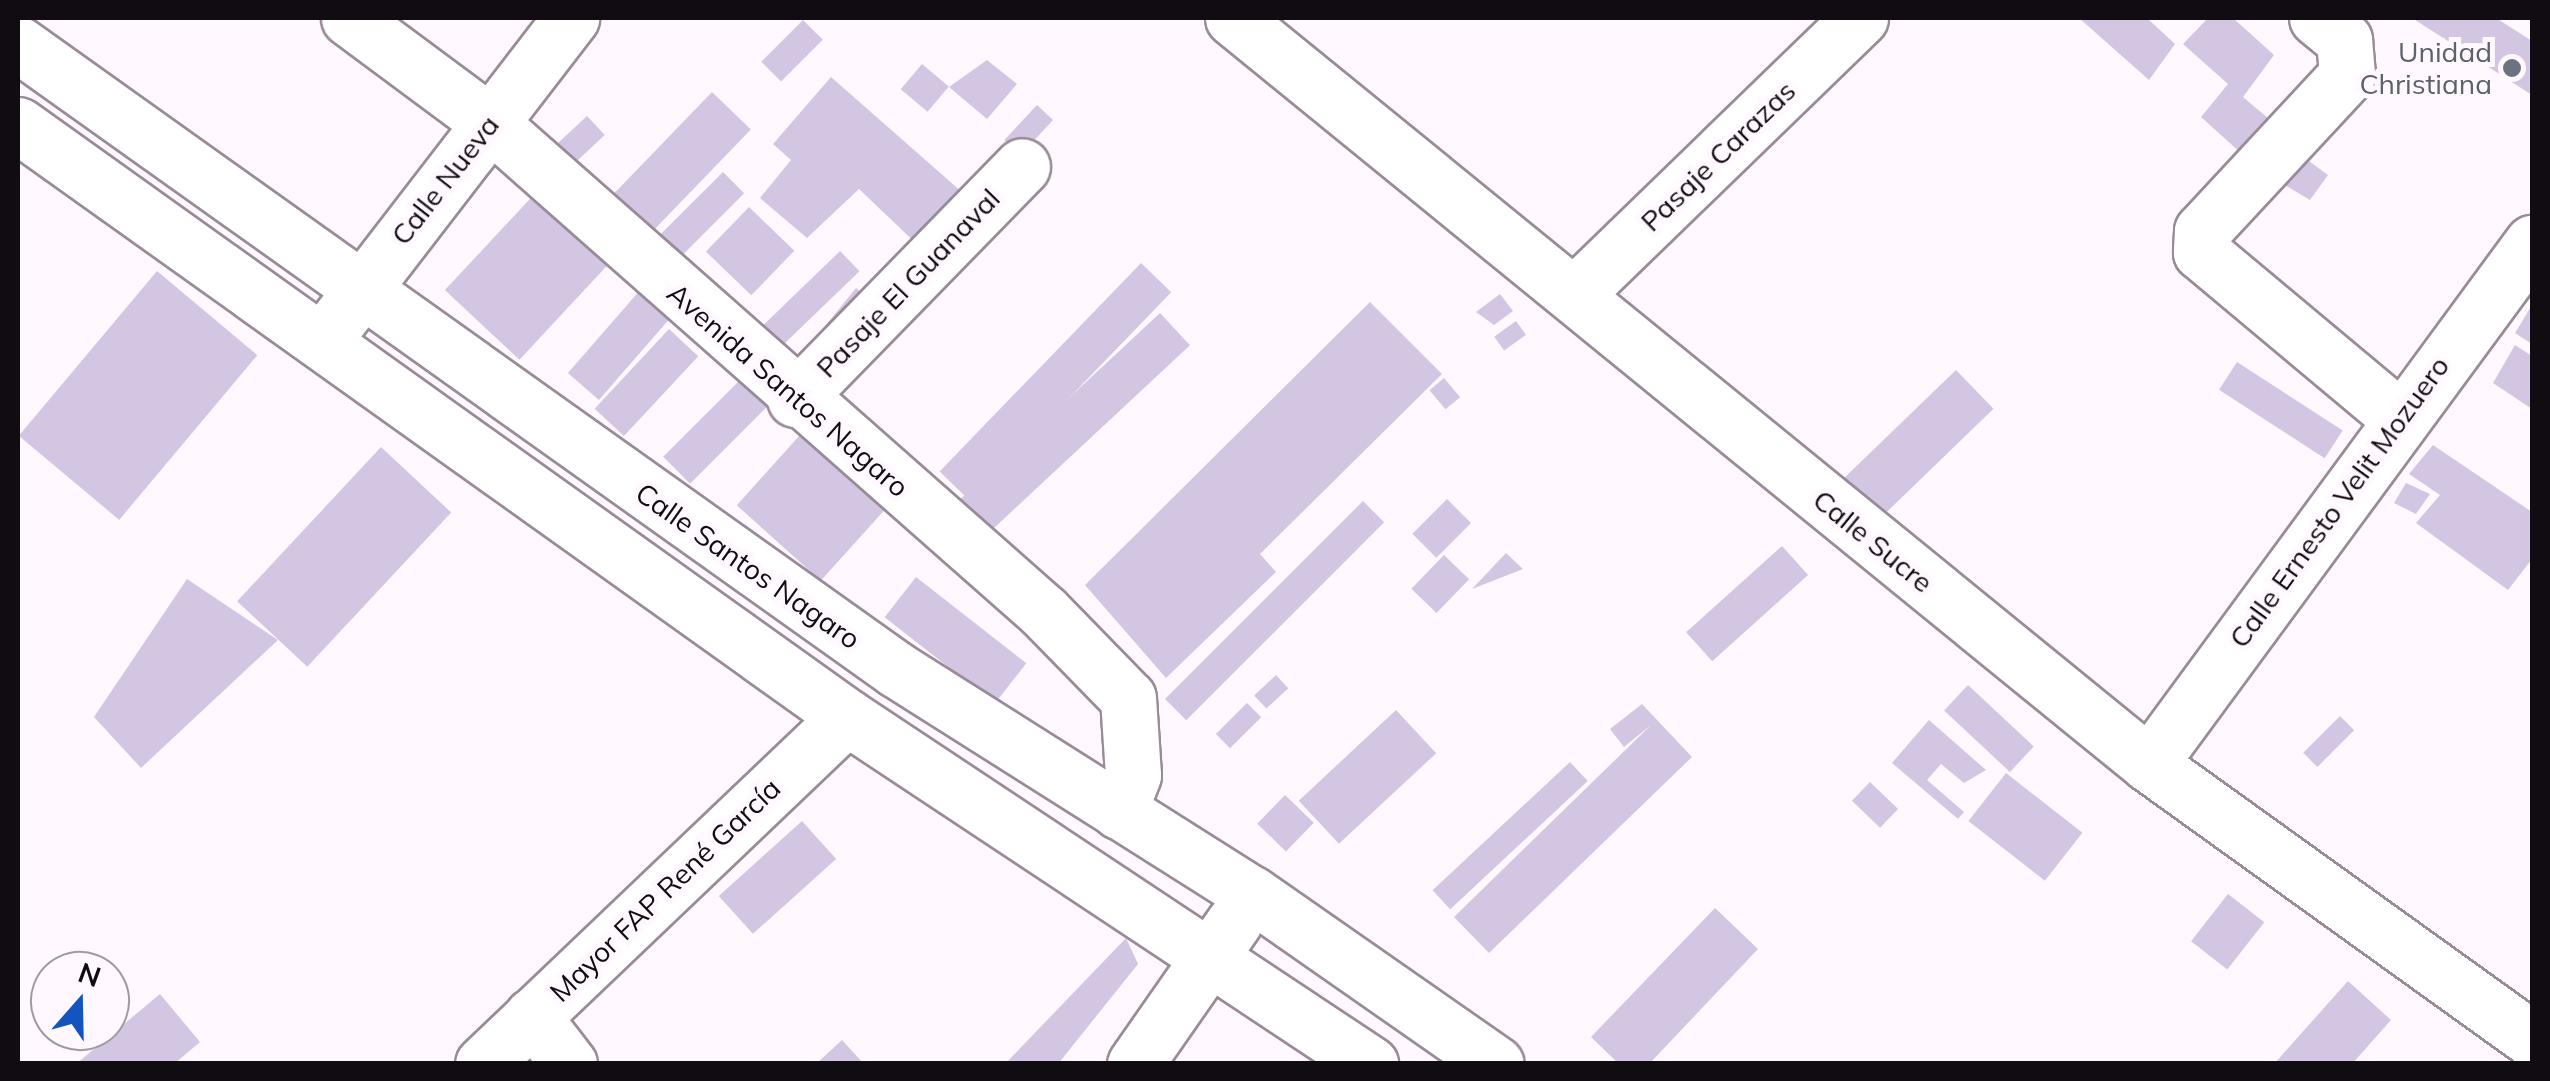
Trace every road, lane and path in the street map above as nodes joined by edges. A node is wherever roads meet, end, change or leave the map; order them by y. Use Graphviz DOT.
graph roads {
  1 [pos="349,18"];
  2 [pos="571,18"];
  3 [pos="1233,18"];
  4 [pos="1860,18"];
  5 [pos="2317,18"];
  6 [pos="18,44"];
  7 [pos="489,122"];
  8 [pos="18,125"];
  9 [pos="1022,166"];
  10 [pos="2532,243"];
  11 [pos="358,292"];
  12 [pos="1575,294"];
  13 [pos="321,344"];
  14 [pos="795,399"];
  15 [pos="2398,417"];
  16 [pos="847,717"];
  17 [pos="2148,764"];
  18 [pos="1119,811"];
  19 [pos="1252,894"];
  20 [pos="1214,953"];
  21 [pos="532,1016"];
  22 [pos="2532,1039"];
  23 [pos="482,1064"];
  24 [pos="569,1064"];
  25 [pos="1135,1064"];
  26 [pos="1370,1064"];
  27 [pos="1496,1064"];
  1 -- 7 [label="street, Avenida Santos Nagaro"];
  2 -- 7 [label="street, Calle Nueva"];
  3 -- 12 [label="street, Calle Sucre"];
  4 -- 12 [label="street, Pasaje Carazas"];
  5 -- 15 [label="street"];
  6 -- 11 [label="street, Calle Santos Nagaro"];
  7 -- 11 [label="street, Calle Nueva"];
  7 -- 14 [label="street, Avenida Santos Nagaro"];
  8 -- 13 [label="street"];
  9 -- 14 [label="street, Pasaje El Guanaval"];
  10 -- 15 [label="street, Calle Ernesto Velit Mozuero"];
  11 -- 13 [label="street, Calle Nueva"];
  11 -- 18 [label="street, Calle Santos Nagaro"];
  12 -- 17 [label="street, Calle Sucre"];
  13 -- 16 [label="street"];
  14 -- 18 [label="street, Avenida Santos Nagaro"];
  15 -- 17 [label="street, Calle Ernesto Velit Mozuero"];
  16 -- 20 [label="street"];
  16 -- 21 [label="street, Mayor FAP René García"];
  17 -- 22 [label="street, Calle Sucre"];
  18 -- 19 [label="street, Calle Santos Nagaro"];
  19 -- 20 [label="street"];
  19 -- 27 [label="street, Calle Santos Nagaro"];
  20 -- 25 [label="street"];
  20 -- 26 [label="street"];
  21 -- 23 [label="street, Mayor FAP René García"];
  21 -- 24 [label="street"];
}
